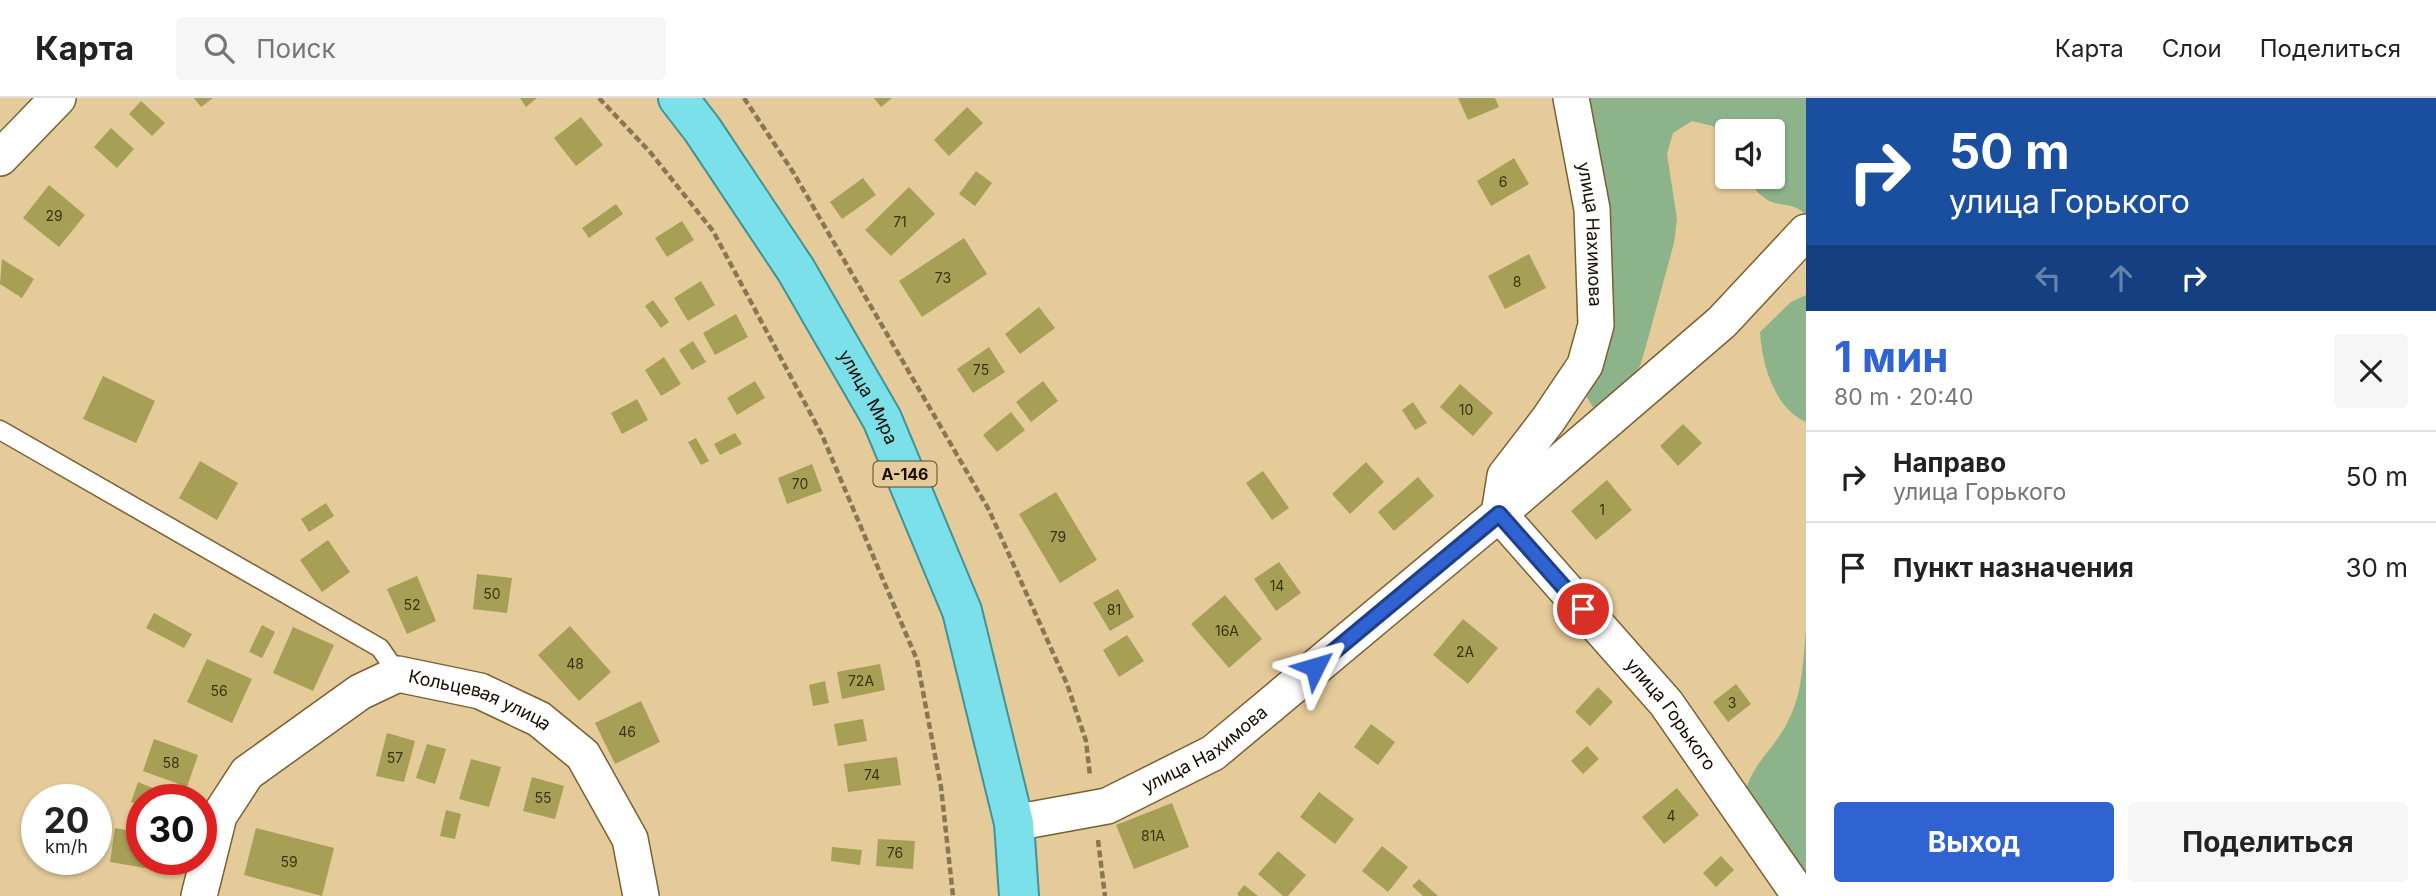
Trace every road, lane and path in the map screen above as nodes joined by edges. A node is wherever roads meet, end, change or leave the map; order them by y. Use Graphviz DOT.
graph roads {
  1 [pos="58,98"];
  2 [pos="599,98"];
  3 [pos="678,98"];
  4 [pos="744,98"];
  5 [pos="1571,98"];
  6 [pos="0,158"];
  7 [pos="1806,232"];
  8 [pos="0,430"];
  9 [pos="1499,514"];
  10 [pos="398,674"];
  11 [pos="1093,809"];
  12 [pos="1014,823"];
  13 [pos="200,896"];
  14 [pos="641,896"];
  15 [pos="953,896"];
  16 [pos="1019,896"];
  17 [pos="1105,896"];
  18 [pos="1800,896"];
  1 -- 6 [label="street"];
  2 -- 15 [label="path"];
  3 -- 12 [label="highway, улица Мира / А-146"];
  4 -- 11 [label="path"];
  5 -- 9 [label="street, улица Нахимова"];
  7 -- 9 [label="street, улица Нахимова"];
  8 -- 10 [label="lane"];
  9 -- 11 [label="street, улица Нахимова"];
  9 -- 18 [label="street, улица Горького"];
  10 -- 13 [label="street, Кольцевая улица"];
  10 -- 14 [label="street, Кольцевая улица"];
  11 -- 12 [label="street, улица Нахимова"];
  11 -- 17 [label="path"];
  12 -- 16 [label="highway, улица Мира / А-146"];
}
